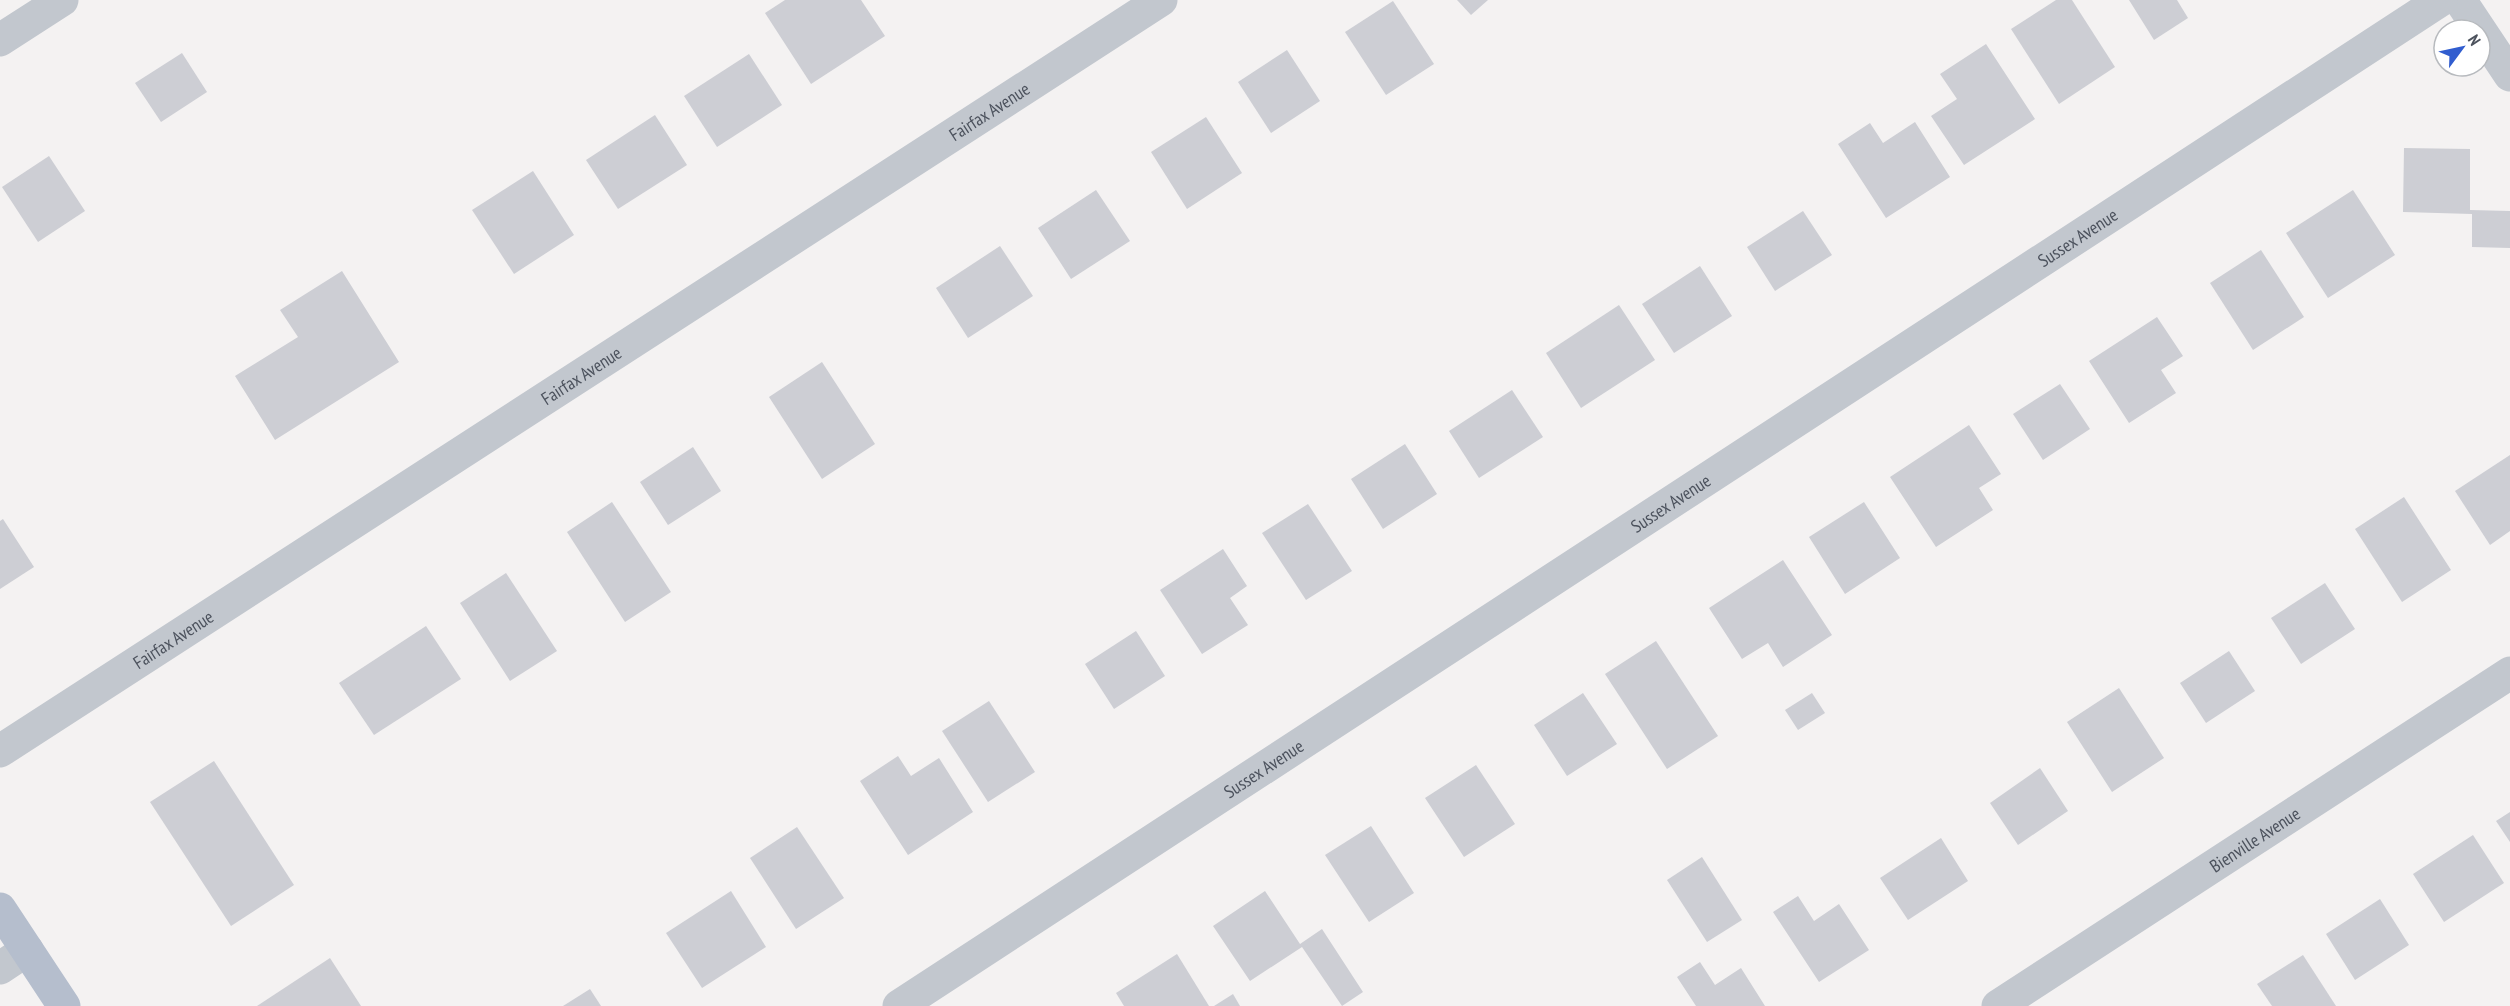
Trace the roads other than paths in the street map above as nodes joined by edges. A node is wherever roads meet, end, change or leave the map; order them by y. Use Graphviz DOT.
graph roads {
  1 [pos="62,0"];
  2 [pos="1161,0"];
  3 [pos="2441,0"];
  4 [pos="2460,0"];
  5 [pos="0,40"];
  6 [pos="2510,75"];
  7 [pos="2510,673"];
  8 [pos="0,752"];
  9 [pos="0,909"];
  10 [pos="27,950"];
  11 [pos="0,968"];
  12 [pos="64,1006"];
  13 [pos="899,1006"];
  14 [pos="1998,1006"];
  1 -- 5 [label="street"];
  2 -- 8 [label="street, Fairfax Avenue"];
  3 -- 13 [label="street, Sussex Avenue"];
  4 -- 6 [label="street"];
  7 -- 14 [label="street, Bienville Avenue"];
  9 -- 10 [label="main road"];
  10 -- 11 [label="street"];
  10 -- 12 [label="main road"];
}
